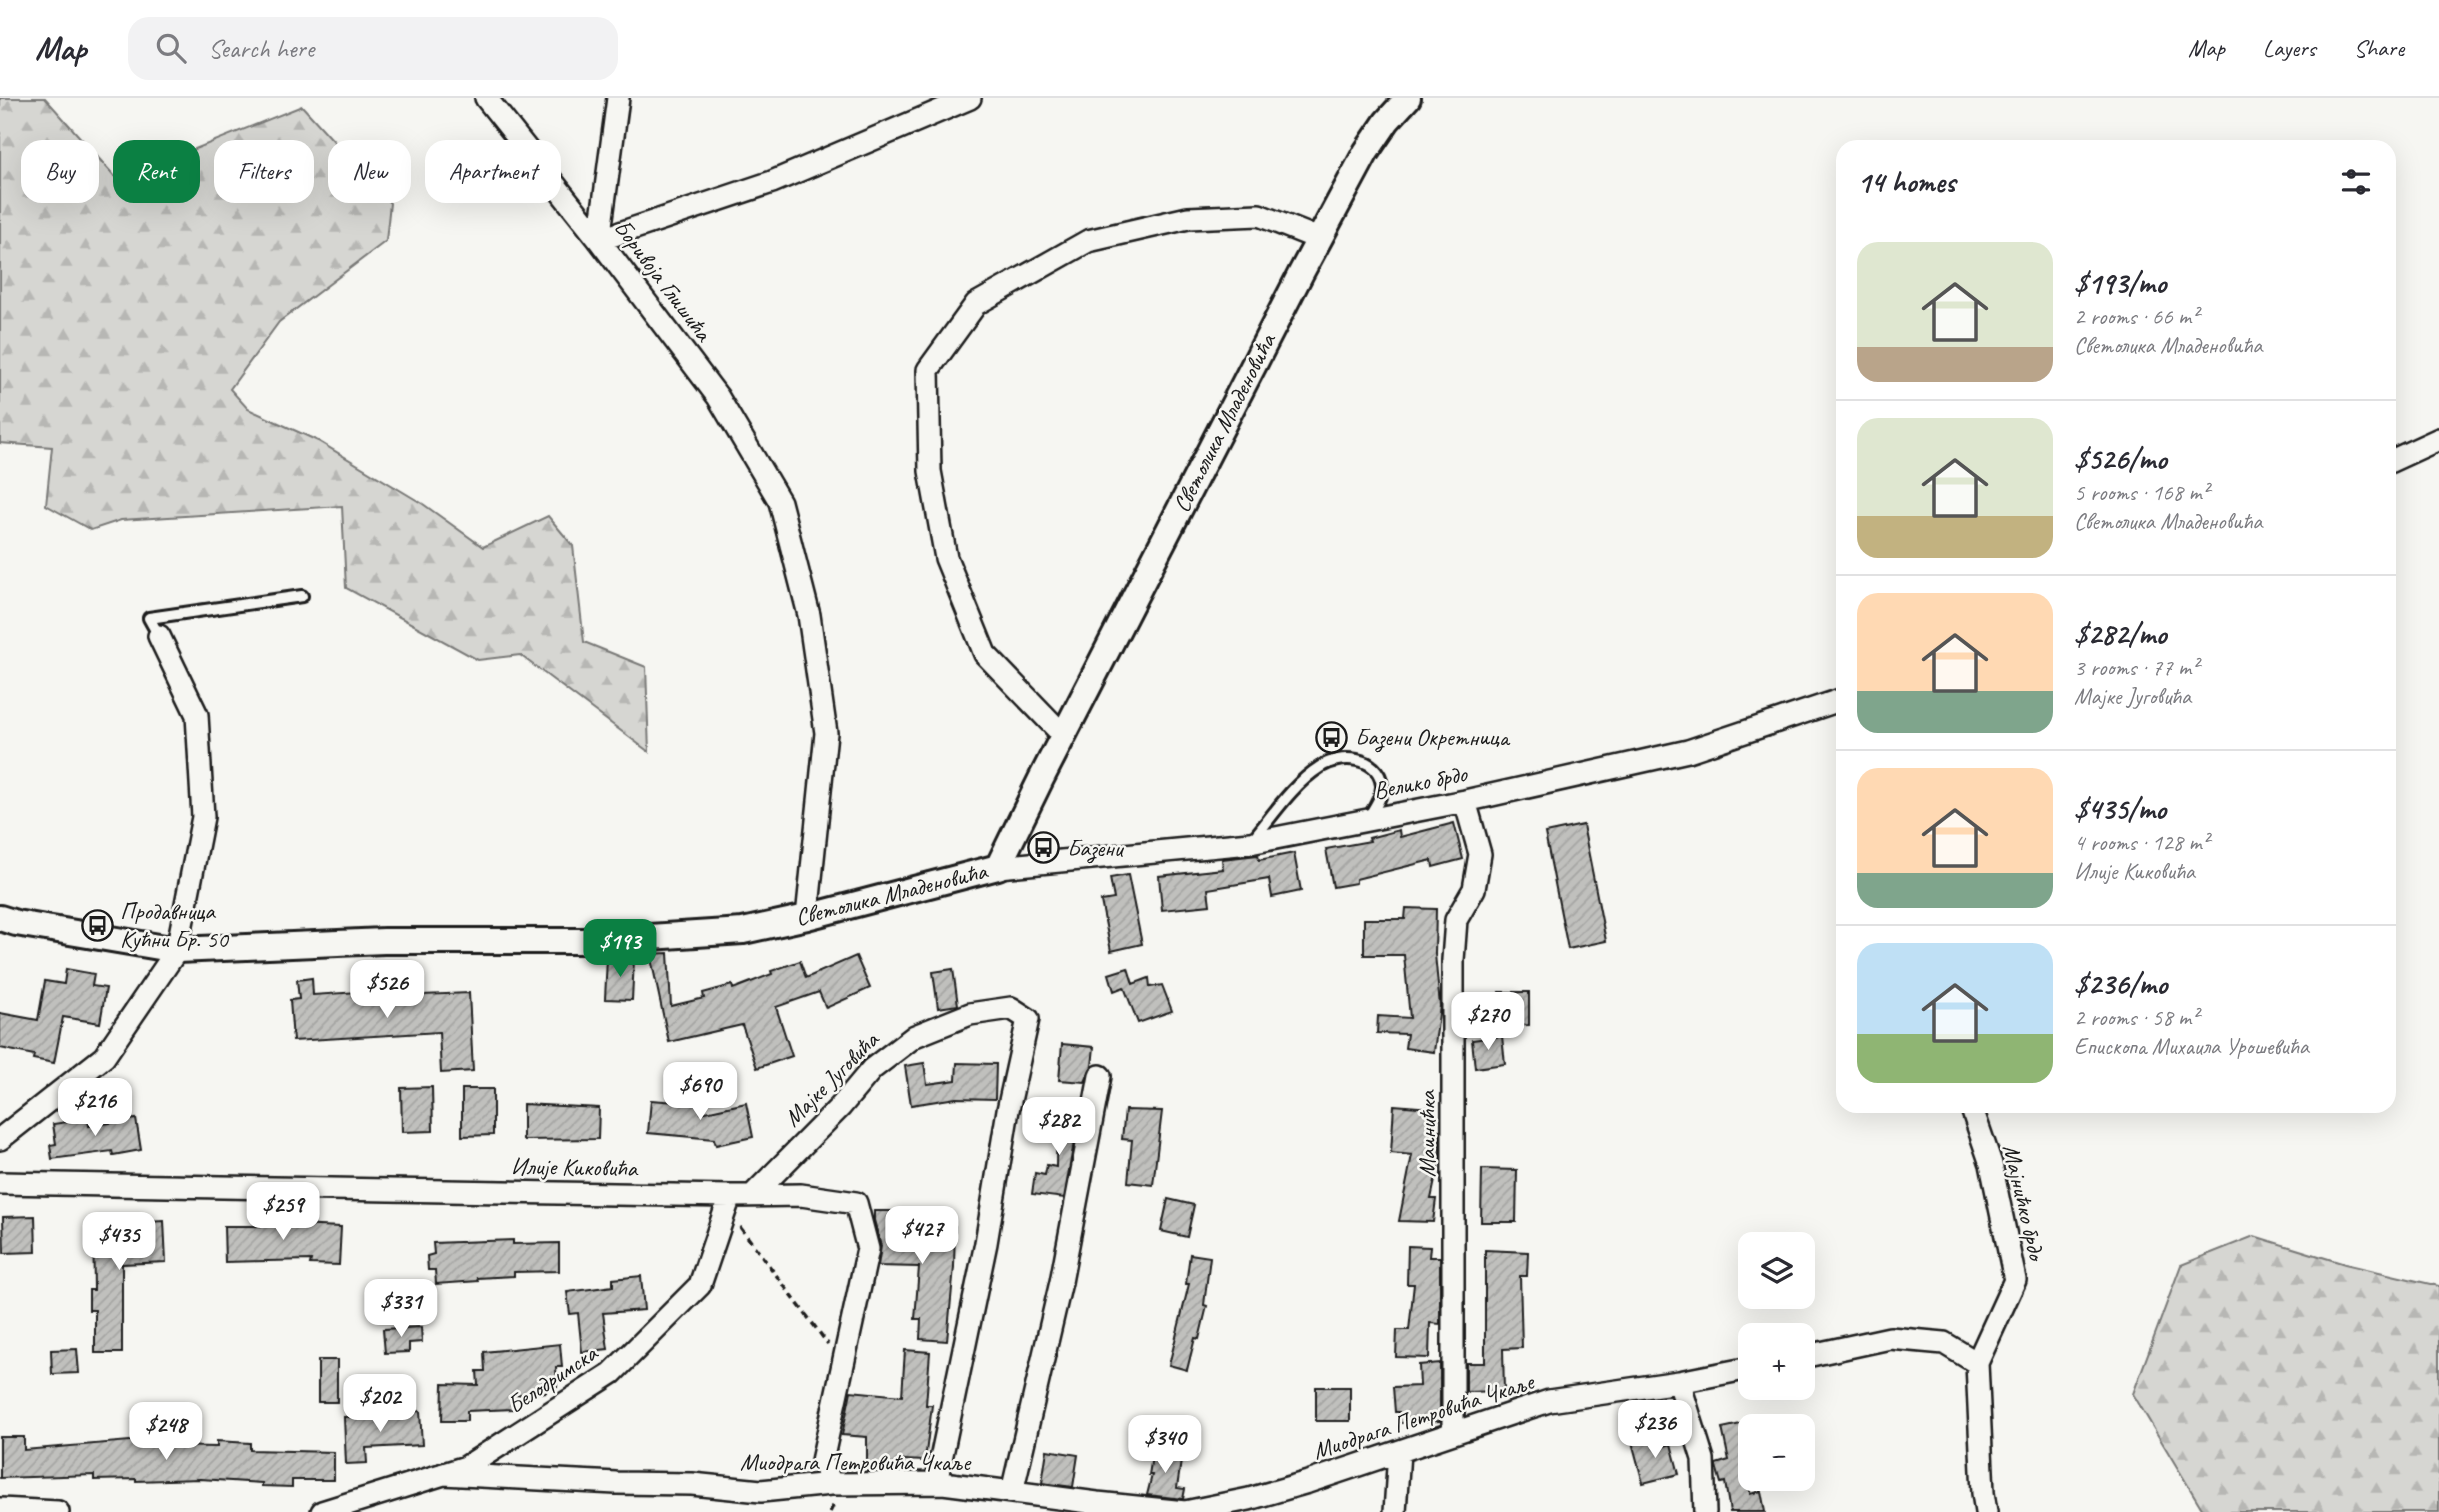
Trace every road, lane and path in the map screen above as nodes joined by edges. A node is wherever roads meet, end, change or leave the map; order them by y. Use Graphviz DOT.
graph roads {
  1 [pos="486,98"];
  2 [pos="618,98"];
  3 [pos="970,98"];
  4 [pos="1408,98"];
  5 [pos="1387,110"];
  6 [pos="1319,239"];
  7 [pos="600,240"];
  8 [pos="2439,439"];
  9 [pos="2396,459"];
  10 [pos="302,596"];
  11 [pos="159,636"];
  12 [pos="1836,701"];
  13 [pos="1063,734"];
  14 [pos="1465,801"];
  15 [pos="1367,820"];
  16 [pos="1250,843"];
  17 [pos="998,867"];
  18 [pos="807,917"];
  19 [pos="0,918"];
  20 [pos="177,950"];
  21 [pos="1100,1076"];
  22 [pos="1973,1113"];
  23 [pos="0,1139"];
  24 [pos="0,1183"];
  25 [pos="753,1195"];
  26 [pos="728,1203"];
  27 [pos="1815,1354"];
  28 [pos="842,1363"];
  29 [pos="1977,1363"];
  30 [pos="1738,1370"];
  31 [pos="1679,1382"];
  32 [pos="1453,1433"];
  33 [pos="1399,1452"];
  34 [pos="443,1474"];
  35 [pos="936,1483"];
  36 [pos="831,1484"];
  37 [pos="1012,1492"];
  38 [pos="0,1510"];
  39 [pos="58,1512"];
  40 [pos="322,1512"];
  41 [pos="1395,1512"];
  42 [pos="1705,1512"];
  43 [pos="1986,1512"];
  1 -- 7 [label="street, Боривоја Глишића"];
  2 -- 7 [label="street"];
  3 -- 7 [label="street"];
  4 -- 5 [label="street, Светолика Младеновића"];
  5 -- 6 [label="street, Светолика Младеновића"];
  6 -- 13 [label="street, Светолика Младеновића"];
  6 -- 13 [label="street"];
  7 -- 18 [label="street, Боривоја Глишића"];
  8 -- 9 [label="street"];
  10 -- 11 [label="lane"];
  11 -- 20 [label="street"];
  12 -- 14 [label="street, Велико брдо"];
  13 -- 17 [label="street, Светолика Младеновића"];
  14 -- 15 [label="street, Велико брдо"];
  14 -- 32 [label="street, Маинићка"];
  15 -- 16 [label="street, Велико брдо"];
  15 -- 16 [label="lane"];
  16 -- 17 [label="street, Велико брдо"];
  17 -- 18 [label="street, Светолика Младеновића"];
  18 -- 20 [label="street, Светолика Младеновића"];
  19 -- 20 [label="street, Светолика Младеновића"];
  20 -- 23 [label="street"];
  21 -- 37 [label="street"];
  22 -- 29 [label="street, Мајнићко брдо"];
  24 -- 26 [label="street, Илије Киковића"];
  25 -- 26 [label="street, Илије Киковића"];
  25 -- 28 [label="street, Илије Киковића"];
  25 -- 35 [label="street, Мајке Југовића"];
  26 -- 28 [label="path"];
  26 -- 34 [label="street, Белодримска"];
  27 -- 29 [label="street"];
  28 -- 36 [label="street, Илије Киковића"];
  29 -- 43 [label="street, Мајнићко брдо"];
  30 -- 31 [label="street, Миодрага Петровића Чкаље"];
  31 -- 32 [label="street, Миодрага Петровића Чкаље"];
  31 -- 42 [label="street"];
  32 -- 33 [label="street, Миодрага Петровића Чкаље"];
  33 -- 37 [label="street, Миодрага Петровића Чкаље"];
  33 -- 41 [label="street"];
  34 -- 36 [label="street, Миодрага Петровића Чкаље"];
  34 -- 40 [label="street, Белодримска"];
  35 -- 36 [label="street, Миодрага Петровића Чкаље"];
  35 -- 37 [label="street, Миодрага Петровића Чкаље"];
  38 -- 39 [label="street"];
}
